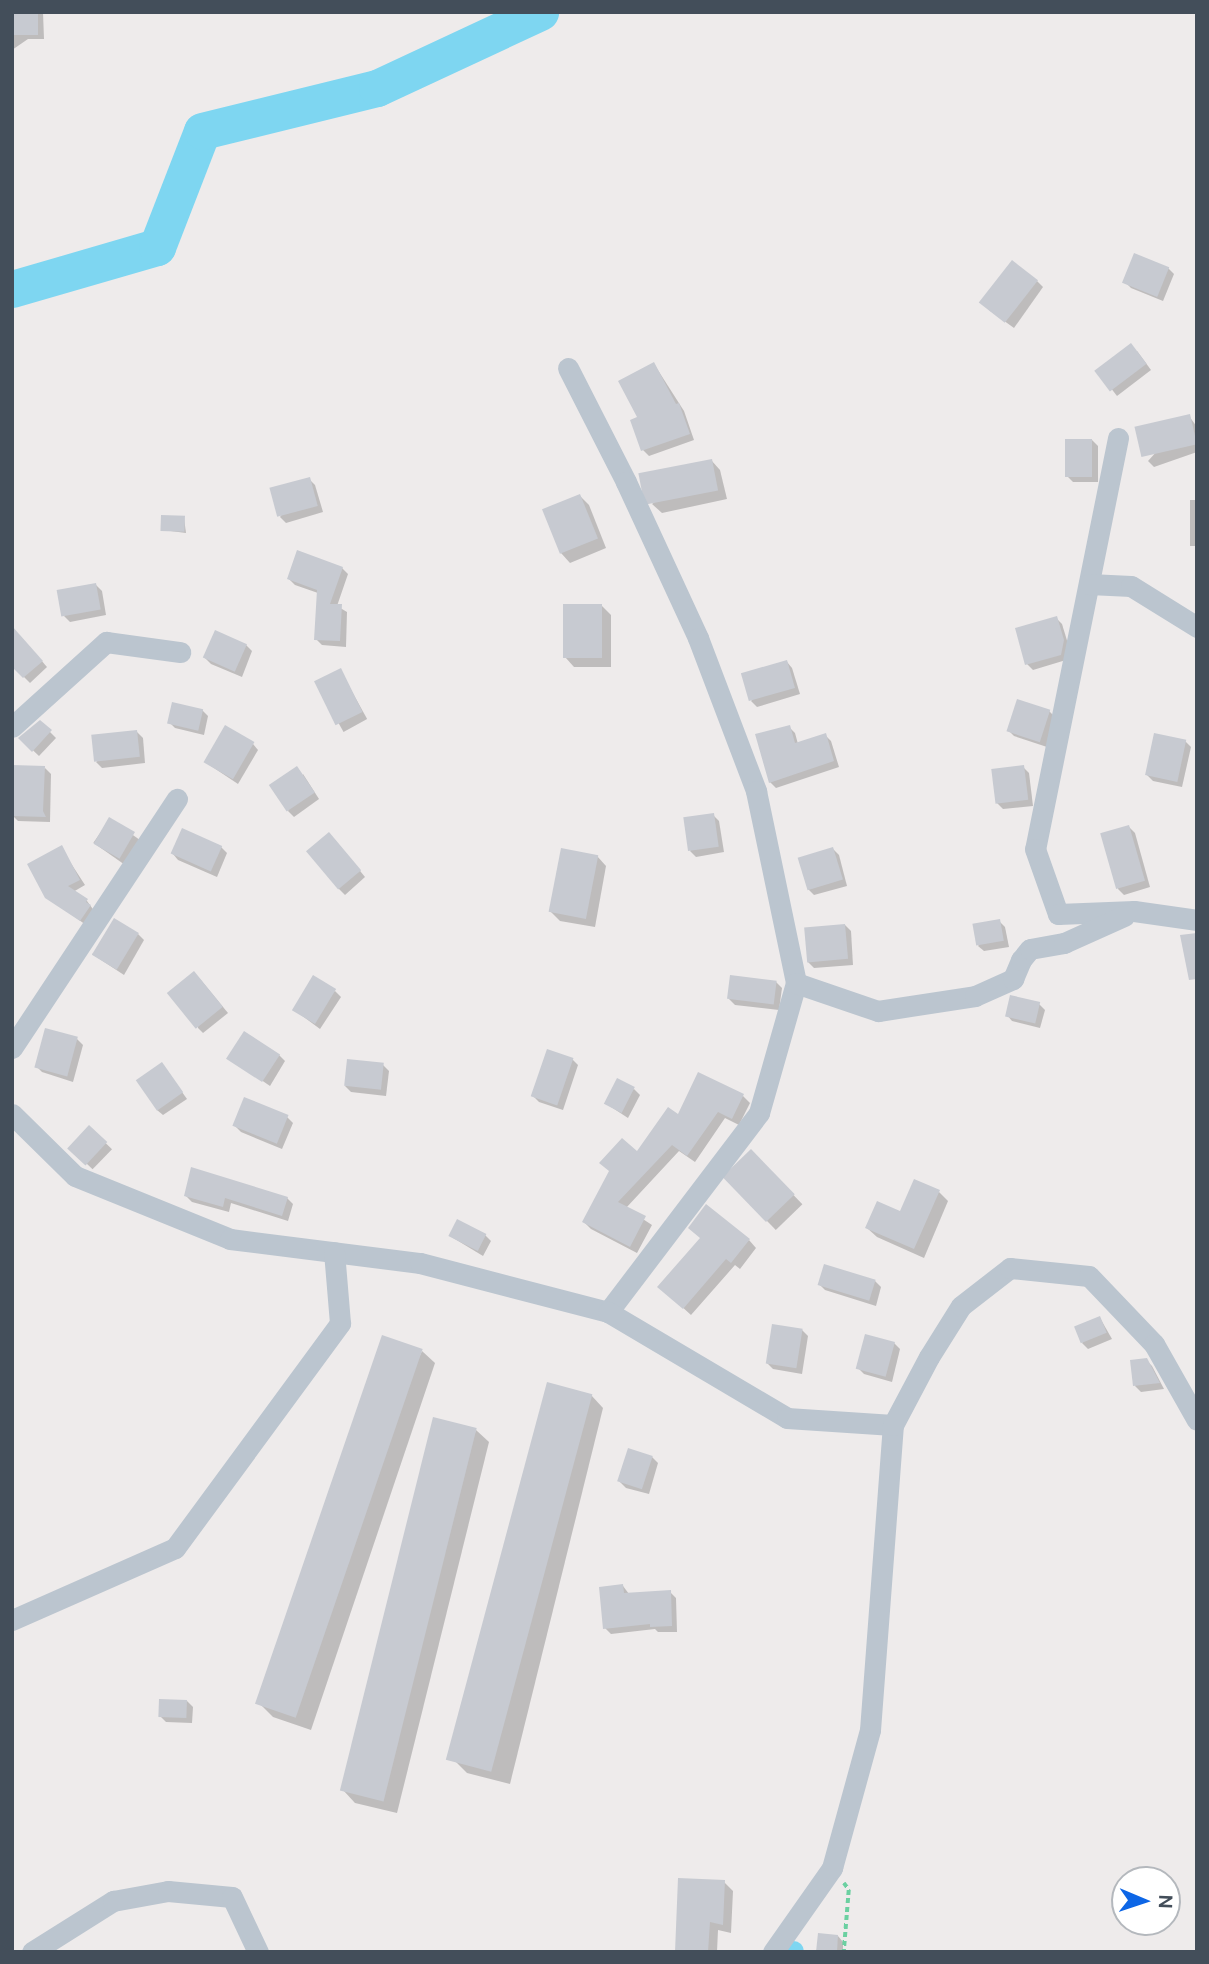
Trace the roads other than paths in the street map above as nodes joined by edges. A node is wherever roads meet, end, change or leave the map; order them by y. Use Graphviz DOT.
graph roads {
  1 [pos="568,368"];
  2 [pos="1118,438"];
  3 [pos="1089,584"];
  4 [pos="1197,627"];
  5 [pos="180,652"];
  6 [pos="12,727"];
  7 [pos="177,799"];
  8 [pos="1133,911"];
  9 [pos="1197,920"];
  10 [pos="796,983"];
  11 [pos="12,1048"];
  12 [pos="12,1114"];
  13 [pos="334,1252"];
  14 [pos="607,1312"];
  15 [pos="1197,1420"];
  16 [pos="893,1425"];
  17 [pos="12,1620"];
  18 [pos="32,1952"];
  19 [pos="258,1952"];
  20 [pos="773,1952"];
  1 -- 10 [label="street"];
  2 -- 3 [label="street"];
  3 -- 4 [label="street"];
  3 -- 8 [label="street"];
  5 -- 6 [label="street"];
  7 -- 11 [label="street"];
  8 -- 9 [label="street"];
  8 -- 10 [label="street"];
  10 -- 14 [label="street"];
  12 -- 13 [label="street"];
  13 -- 14 [label="street"];
  13 -- 17 [label="street"];
  14 -- 16 [label="street"];
  15 -- 16 [label="street"];
  16 -- 20 [label="street"];
  18 -- 19 [label="street"];
}
